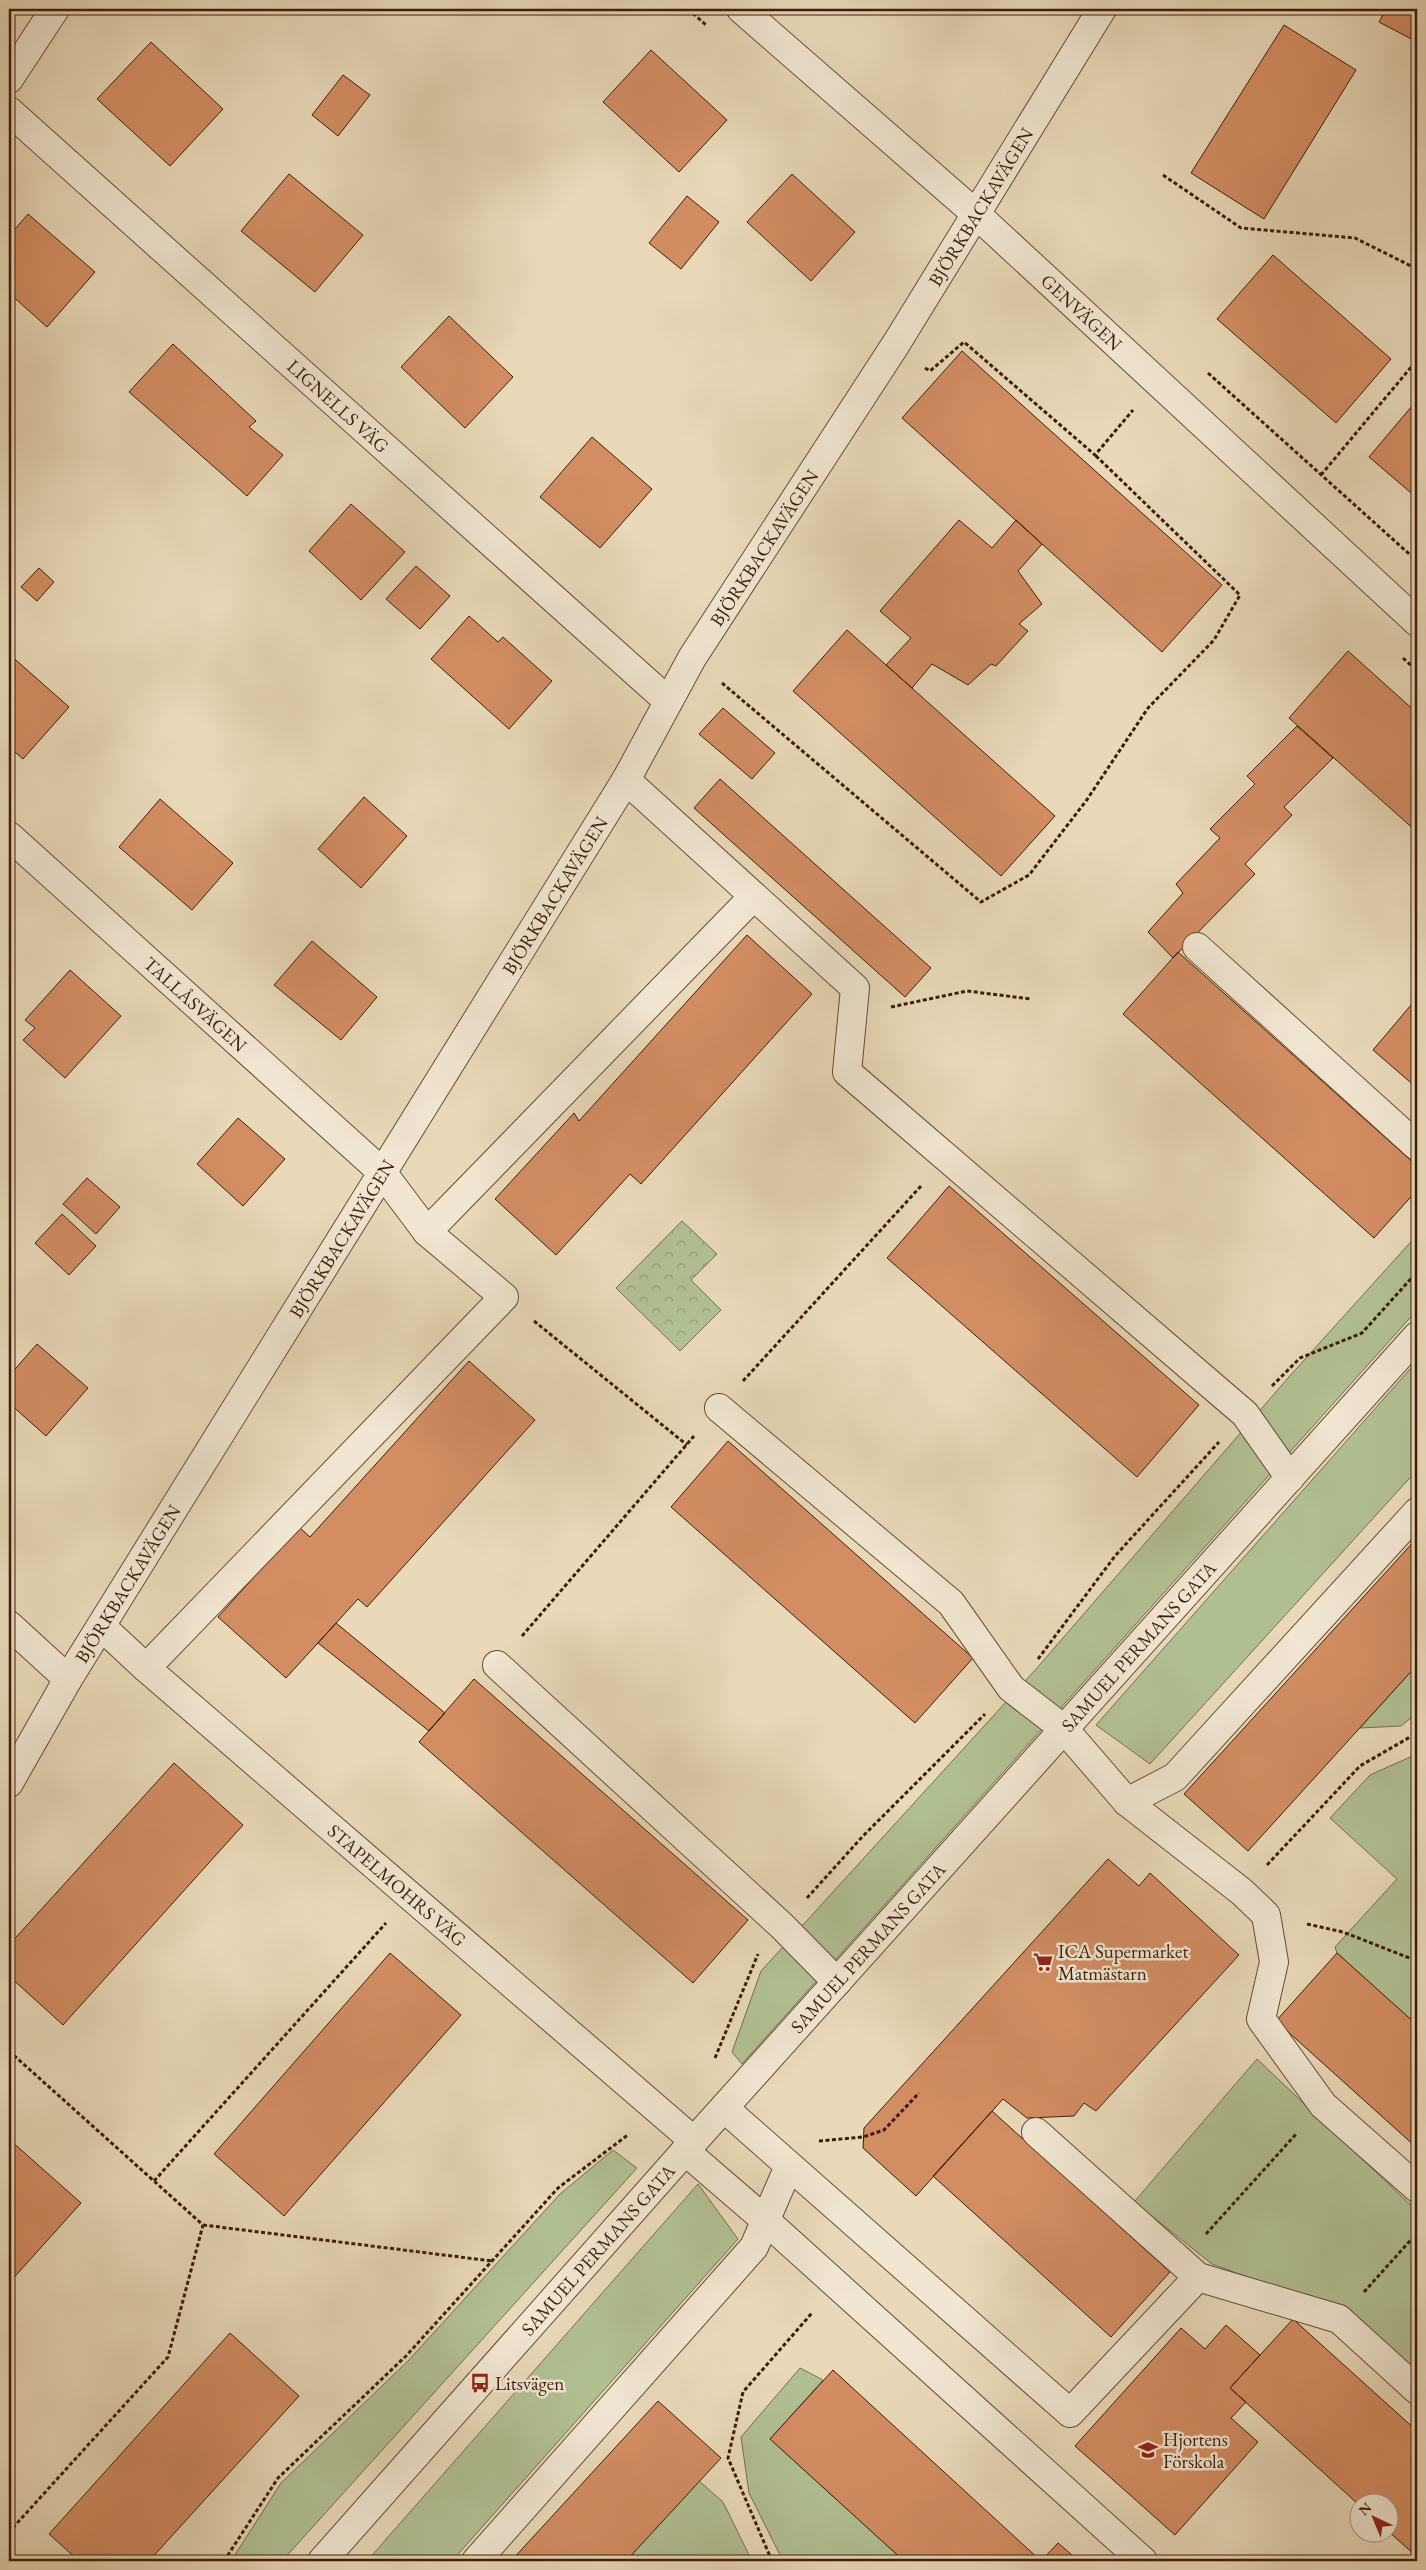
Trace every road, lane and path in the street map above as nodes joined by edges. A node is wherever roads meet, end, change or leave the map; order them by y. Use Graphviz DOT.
graph roads {
  1 [pos="55,9"];
  2 [pos="741,9"];
  3 [pos="1102,9"];
  4 [pos="9,79"];
  5 [pos="9,111"];
  6 [pos="1163,175"];
  7 [pos="976,214"];
  8 [pos="1417,269"];
  9 [pos="896,344"];
  10 [pos="1417,360"];
  11 [pos="1135,408"];
  12 [pos="1095,455"];
  13 [pos="1321,475"];
  14 [pos="1417,622"];
  15 [pos="692,658"];
  16 [pos="668,701"];
  17 [pos="626,780"];
  18 [pos="9,836"];
  19 [pos="754,896"];
  20 [pos="1197,947"];
  21 [pos="1031,999"];
  22 [pos="853,1014"];
  23 [pos="1417,1146"];
  24 [pos="382,1172"];
  25 [pos="427,1232"];
  26 [pos="504,1297"];
  27 [pos="1417,1336"];
  28 [pos="719,1408"];
  29 [pos="687,1445"];
  30 [pos="1290,1478"];
  31 [pos="1417,1512"];
  32 [pos="9,1624"];
  33 [pos="102,1627"];
  34 [pos="497,1665"];
  35 [pos="146,1668"];
  36 [pos="68,1680"];
  37 [pos="1064,1729"];
  38 [pos="1417,1733"];
  39 [pos="9,1783"];
  40 [pos="1128,1802"];
  41 [pos="1242,1892"];
  42 [pos="411,1895"];
  43 [pos="1266,1915"];
  44 [pos="1417,1961"];
  45 [pos="837,1982"];
  46 [pos="9,2051"];
  47 [pos="919,2093"];
  48 [pos="1322,2105"];
  49 [pos="724,2108"];
  50 [pos="1036,2132"];
  51 [pos="863,2137"];
  52 [pos="689,2146"];
  53 [pos="789,2166"];
  54 [pos="154,2182"];
  55 [pos="1417,2188"];
  56 [pos="765,2220"];
  57 [pos="203,2225"];
  58 [pos="1417,2233"];
  59 [pos="493,2261"];
  60 [pos="1190,2269"];
  61 [pos="837,2285"];
  62 [pos="1339,2319"];
  63 [pos="1417,2390"];
  64 [pos="9,2532"];
  65 [pos="322,2561"];
  66 [pos="476,2561"];
  67 [pos="772,2561"];
  68 [pos="1143,2561"];
  1 -- 4 [label="street"];
  2 -- 7 [label="street, GENVÄGEN"];
  3 -- 7 [label="street, BJÖRKBACKAVÄGEN"];
  5 -- 16 [label="street, LIGNELLS VÄG"];
  6 -- 8 [label="path"];
  7 -- 9 [label="street, BJÖRKBACKAVÄGEN"];
  7 -- 14 [label="street, GENVÄGEN"];
  9 -- 12 [label="path"];
  9 -- 15 [label="street, BJÖRKBACKAVÄGEN"];
  10 -- 13 [label="path"];
  11 -- 12 [label="path"];
  12 -- 15 [label="path"];
  15 -- 16 [label="street, BJÖRKBACKAVÄGEN"];
  16 -- 17 [label="street, BJÖRKBACKAVÄGEN"];
  17 -- 19 [label="street"];
  17 -- 24 [label="street, BJÖRKBACKAVÄGEN"];
  18 -- 24 [label="street, TALLÅSVÄGEN"];
  19 -- 22 [label="street"];
  19 -- 25 [label="street"];
  20 -- 23 [label="street"];
  21 -- 22 [label="path"];
  22 -- 30 [label="street"];
  24 -- 25 [label="street, TALLÅSVÄGEN"];
  24 -- 33 [label="street, BJÖRKBACKAVÄGEN"];
  25 -- 26 [label="street, TALLÅSVÄGEN"];
  26 -- 29 [label="path"];
  26 -- 35 [label="street"];
  27 -- 30 [label="street, SAMUEL PERMANS GATA"];
  28 -- 37 [label="street"];
  30 -- 37 [label="street, SAMUEL PERMANS GATA"];
  31 -- 40 [label="street"];
  32 -- 36 [label="street"];
  33 -- 35 [label="street, STAPELMOHRS VÄG"];
  33 -- 36 [label="street, BJÖRKBACKAVÄGEN"];
  34 -- 45 [label="street"];
  35 -- 42 [label="street, STAPELMOHRS VÄG"];
  36 -- 39 [label="street, BJÖRKBACKAVÄGEN"];
  37 -- 40 [label="street"];
  37 -- 45 [label="street, SAMUEL PERMANS GATA"];
  38 -- 41 [label="path"];
  40 -- 41 [label="street"];
  41 -- 43 [label="street"];
  42 -- 52 [label="street, STAPELMOHRS VÄG"];
  42 -- 54 [label="path"];
  43 -- 44 [label="path"];
  43 -- 48 [label="street"];
  45 -- 49 [label="street, SAMUEL PERMANS GATA"];
  46 -- 54 [label="path"];
  47 -- 51 [label="path"];
  48 -- 55 [label="street"];
  48 -- 60 [label="path"];
  49 -- 52 [label="street, SAMUEL PERMANS GATA"];
  49 -- 53 [label="street"];
  50 -- 60 [label="street"];
  52 -- 56 [label="street, STAPELMOHRS VÄG"];
  52 -- 65 [label="street, SAMUEL PERMANS GATA"];
  53 -- 56 [label="street"];
  53 -- 60 [label="street"];
  54 -- 57 [label="path"];
  56 -- 61 [label="street, STAPELMOHRS VÄG"];
  56 -- 66 [label="street"];
  57 -- 59 [label="path"];
  57 -- 64 [label="path"];
  58 -- 62 [label="path"];
  60 -- 62 [label="street"];
  61 -- 67 [label="path"];
  61 -- 68 [label="street, STAPELMOHRS VÄG"];
  62 -- 63 [label="street"];
}
